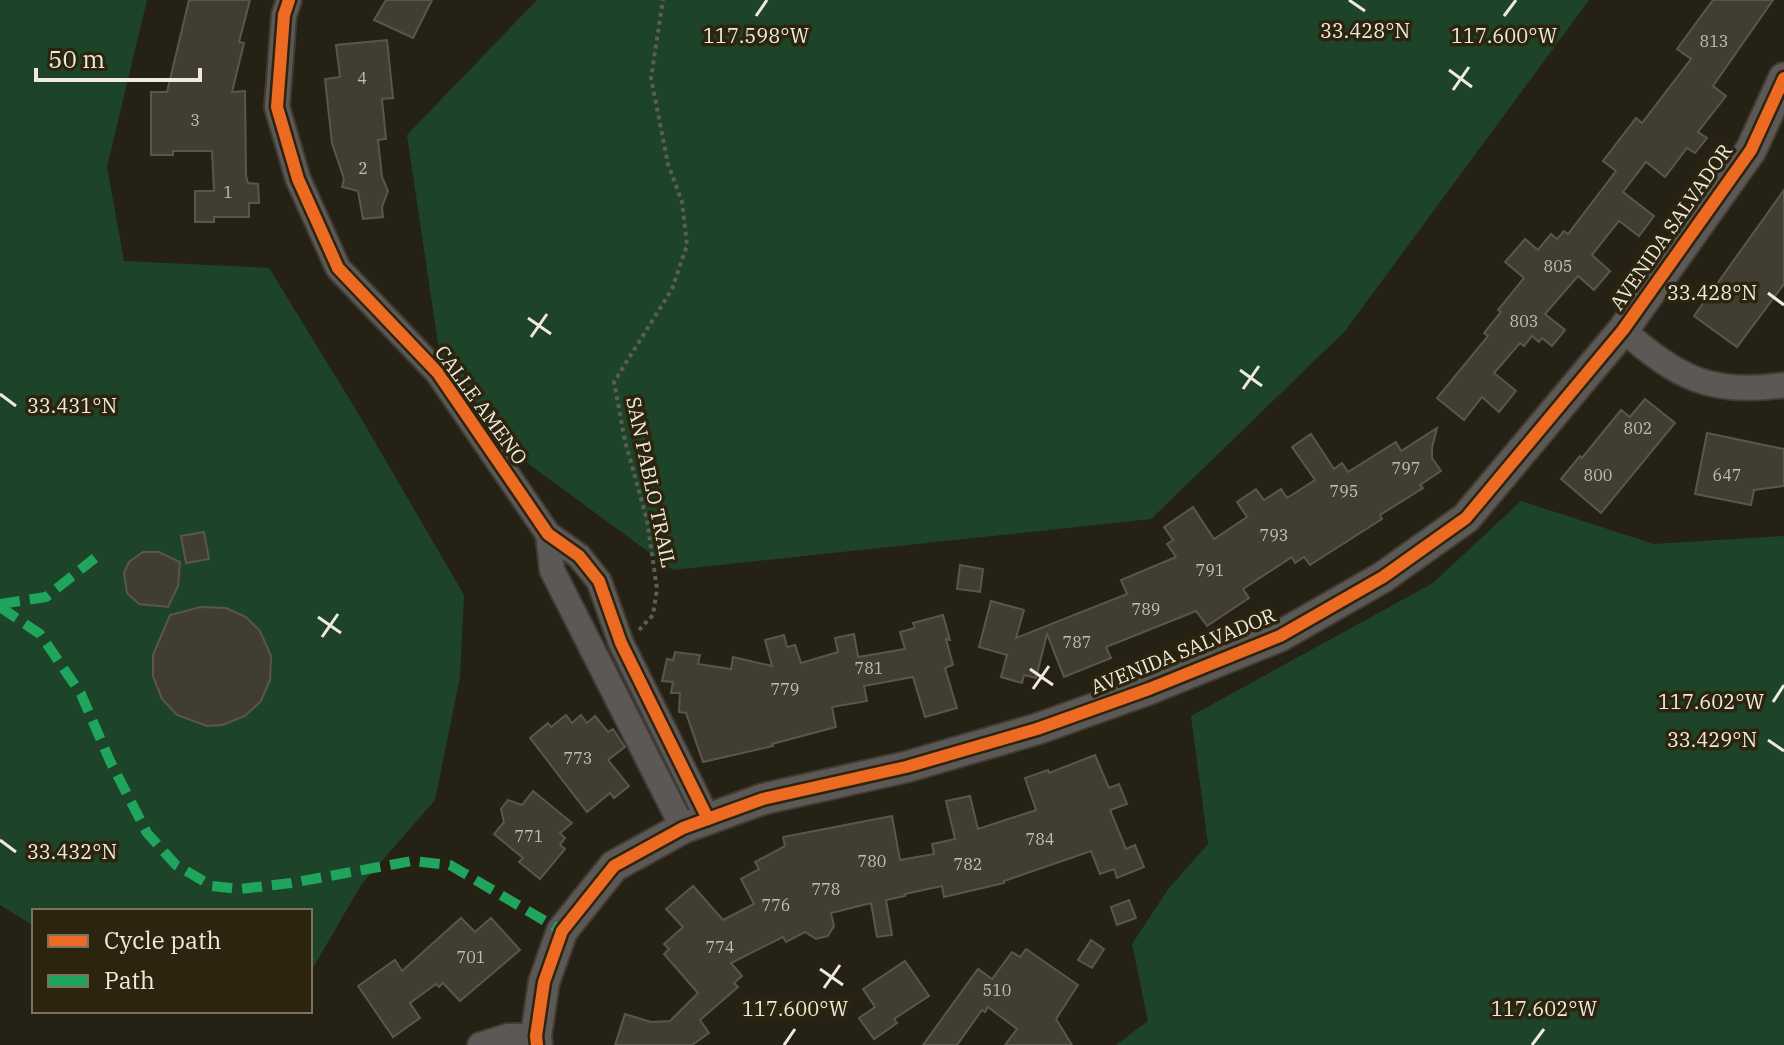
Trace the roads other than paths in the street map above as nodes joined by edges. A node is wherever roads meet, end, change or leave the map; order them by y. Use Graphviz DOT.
graph roads {
  1 [pos="289,0"];
  2 [pos="1784,78"];
  3 [pos="1623,330"];
  4 [pos="1784,385"];
  5 [pos="548,534"];
  6 [pos="696,824"];
  7 [pos="536,1041"];
  8 [pos="480,1045"];
  1 -- 5 [label="street, CALLE AMENO"];
  2 -- 3 [label="street, AVENIDA SALVADOR"];
  3 -- 4 [label="street"];
  3 -- 6 [label="street, AVENIDA SALVADOR"];
  5 -- 6 [label="street, CALLE AMENO"];
  5 -- 6 [label="street, CALLE AMENO"];
  6 -- 7 [label="street, AVENIDA SALVADOR"];
  7 -- 8 [label="street"];
}
